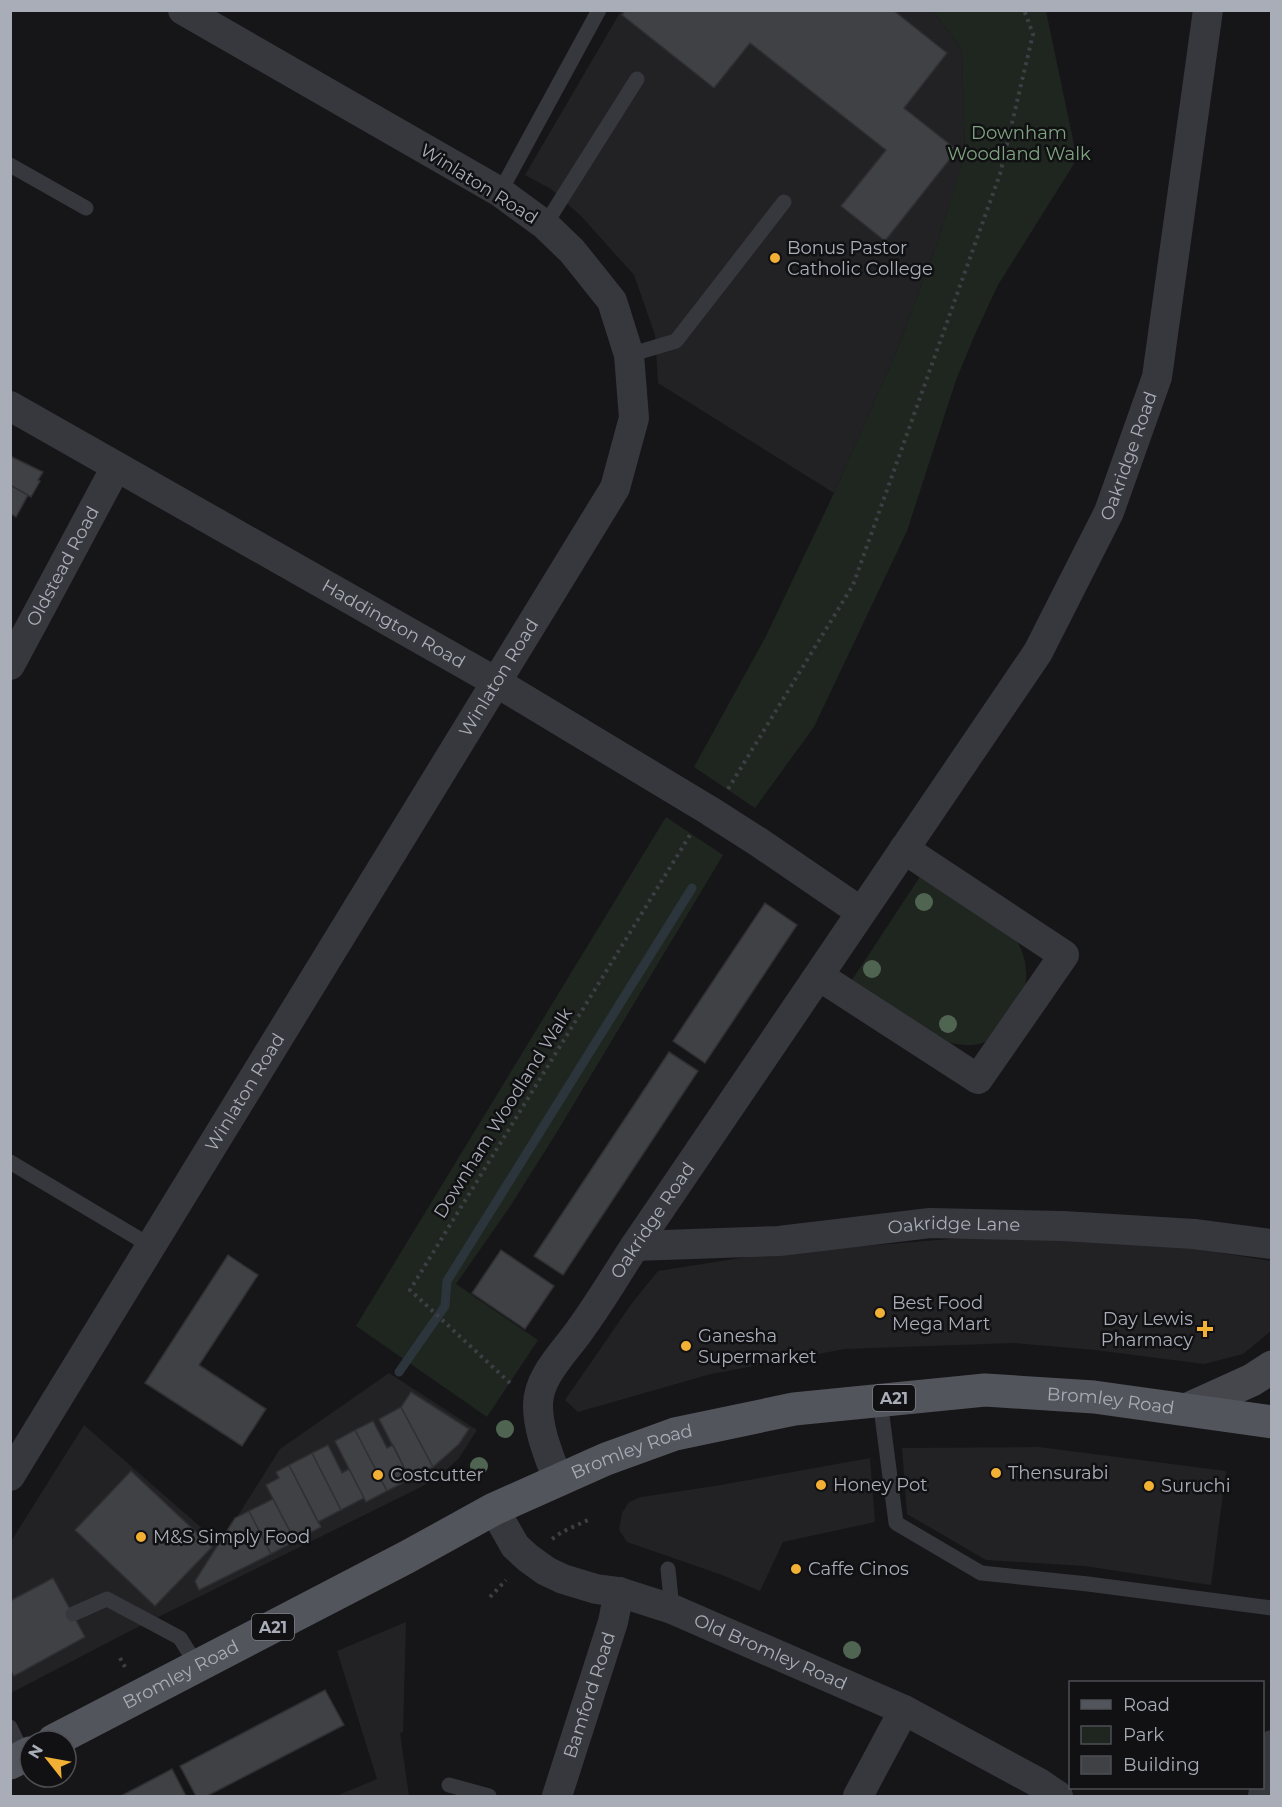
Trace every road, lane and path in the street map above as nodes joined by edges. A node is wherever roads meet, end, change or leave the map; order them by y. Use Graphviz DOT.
graph roads {
  1 [pos="183,10"];
  2 [pos="599,10"];
  3 [pos="1024,10"];
  4 [pos="1208,10"];
  5 [pos="637,79"];
  6 [pos="10,165"];
  7 [pos="500,192"];
  8 [pos="784,202"];
  9 [pos="86,208"];
  10 [pos="545,225"];
  11 [pos="629,355"];
  12 [pos="10,406"];
  13 [pos="116,467"];
  14 [pos="10,665"];
  15 [pos="496,682"];
  16 [pos="728,789"];
  17 [pos="691,834"];
  18 [pos="904,849"];
  19 [pos="861,912"];
  20 [pos="819,976"];
  21 [pos="10,1162"];
  22 [pos="1272,1244"];
  23 [pos="151,1246"];
  24 [pos="635,1246"];
  25 [pos="1272,1367"];
  26 [pos="510,1383"];
  27 [pos="880,1400"];
  28 [pos="1188,1409"];
  29 [pos="1272,1422"];
  30 [pos="10,1476"];
  31 [pos="558,1480"];
  32 [pos="494,1509"];
  33 [pos="669,1569"];
  34 [pos="619,1592"];
  35 [pos="1272,1608"];
  36 [pos="672,1609"];
  37 [pos="73,1614"];
  38 [pos="120,1658"];
  39 [pos="125,1667"];
  40 [pos="198,1667"];
  41 [pos="904,1710"];
  42 [pos="77,1729"];
  43 [pos="1272,1745"];
  44 [pos="449,1785"];
  45 [pos="489,1797"];
  46 [pos="557,1797"];
  47 [pos="858,1797"];
  48 [pos="1058,1797"];
  49 [pos="1263,1797"];
  1 -- 7 [label="street, Winlaton Road"];
  2 -- 7 [label="lane"];
  3 -- 16 [label="path"];
  4 -- 18 [label="street, Oakridge Road"];
  5 -- 10 [label="lane"];
  6 -- 9 [label="lane"];
  7 -- 10 [label="street, Winlaton Road"];
  8 -- 11 [label="lane"];
  10 -- 11 [label="street, Winlaton Road"];
  11 -- 15 [label="street, Winlaton Road"];
  12 -- 13 [label="street, Haddington Road"];
  13 -- 14 [label="street, Oldstead Road"];
  13 -- 15 [label="street, Haddington Road"];
  15 -- 19 [label="street, Haddington Road"];
  15 -- 23 [label="street, Winlaton Road"];
  17 -- 26 [label="path, Downham Woodland Walk"];
  18 -- 19 [label="street, Oakridge Road"];
  18 -- 20 [label="street"];
  19 -- 20 [label="street, Oakridge Road"];
  20 -- 24 [label="street, Oakridge Road"];
  21 -- 23 [label="lane"];
  22 -- 24 [label="street, Oakridge Lane"];
  23 -- 30 [label="street, Winlaton Road"];
  24 -- 31 [label="street, Oakridge Road"];
  25 -- 28 [label="street"];
  27 -- 28 [label="main road, Bromley Road / A21"];
  27 -- 31 [label="main road, Bromley Road / A21"];
  27 -- 35 [label="lane"];
  28 -- 29 [label="main road, Bromley Road / A21"];
  31 -- 32 [label="main road, Bromley Road / A21"];
  32 -- 34 [label="street, Old Bromley Road"];
  32 -- 40 [label="main road, Bromley Road / A21"];
  33 -- 36 [label="lane"];
  34 -- 36 [label="street, Old Bromley Road"];
  34 -- 46 [label="street, Bamford Road"];
  36 -- 41 [label="street, Old Bromley Road"];
  37 -- 40 [label="lane"];
  38 -- 39 [label="path"];
  40 -- 42 [label="main road, Bromley Road / A21"];
  41 -- 47 [label="street"];
  41 -- 48 [label="street, Old Bromley Road"];
  43 -- 49 [label="street"];
  44 -- 45 [label="lane"];
}
